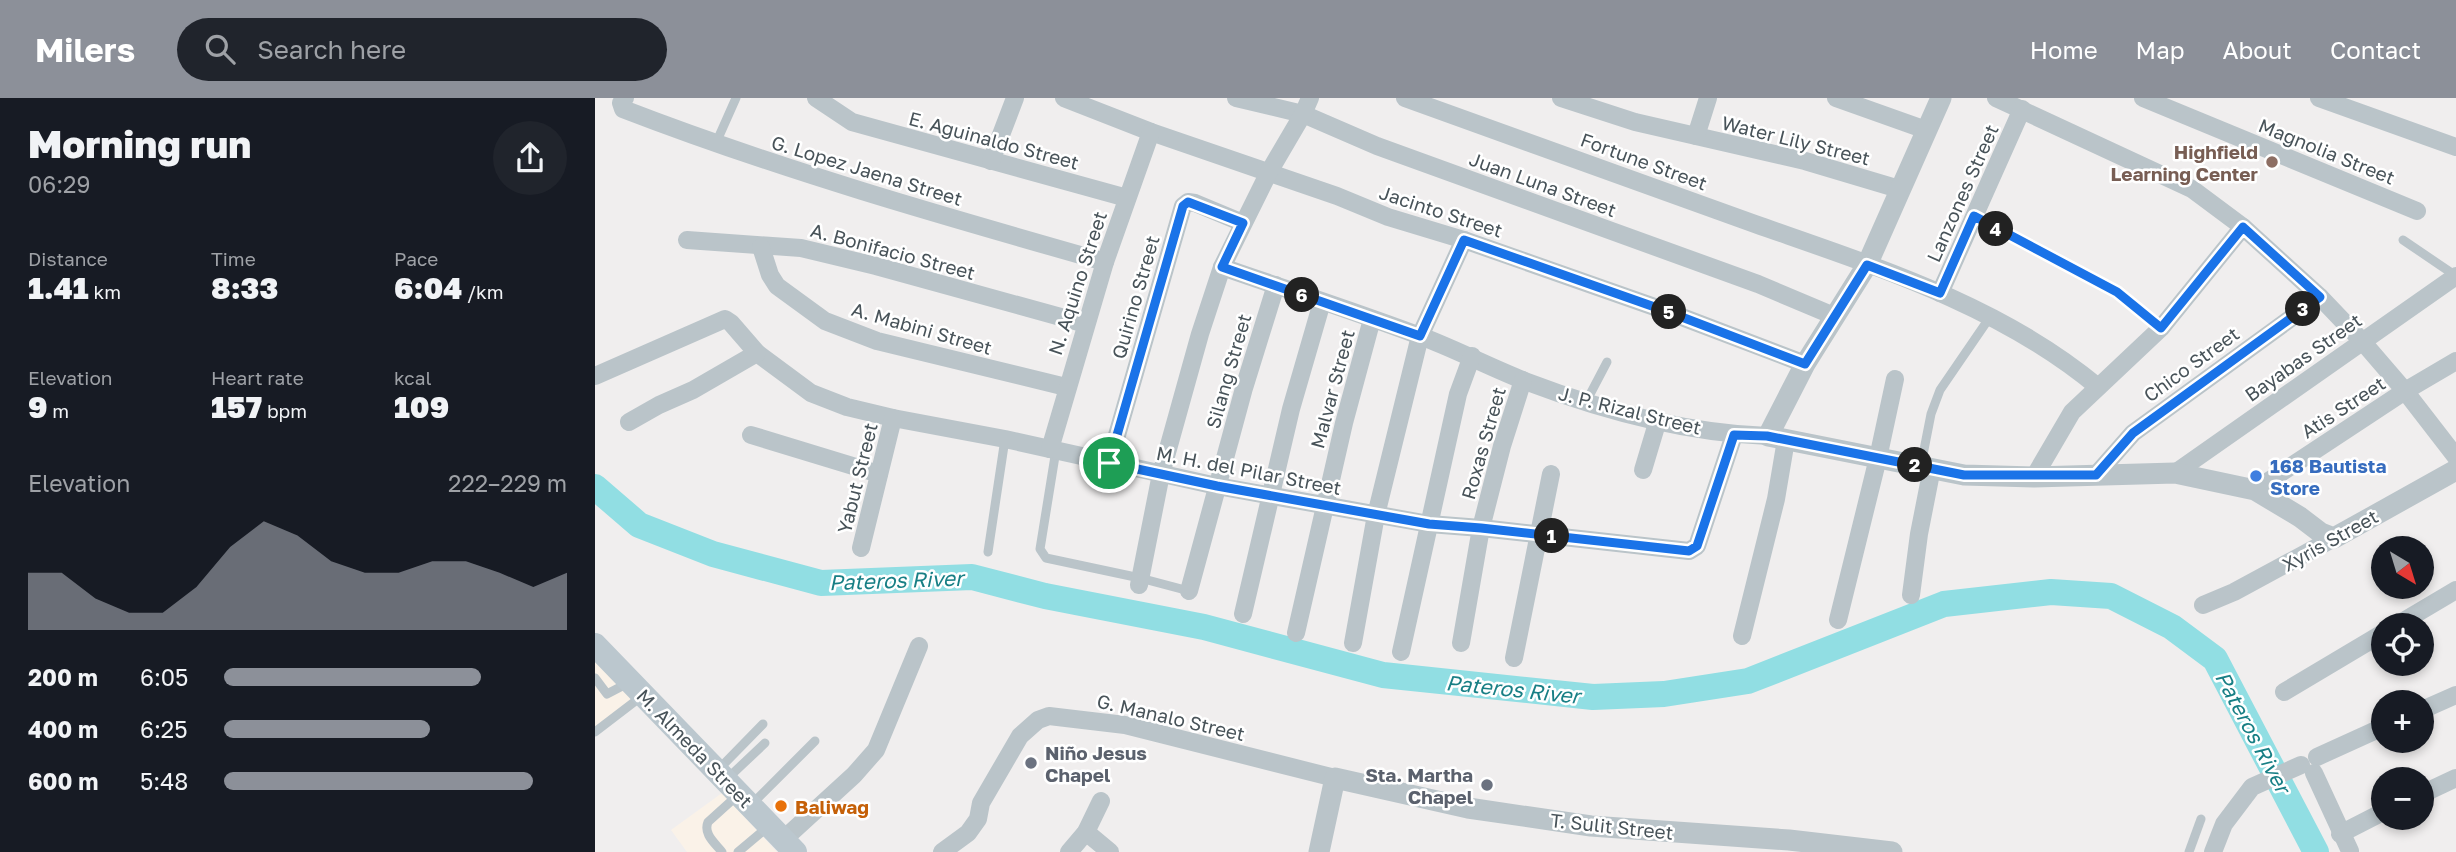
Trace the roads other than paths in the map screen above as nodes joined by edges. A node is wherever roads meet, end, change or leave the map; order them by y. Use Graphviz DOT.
graph roads {
  1 [pos="736,98"];
  2 [pos="816,98"];
  3 [pos="1015,98"];
  4 [pos="1064,98"];
  5 [pos="1236,98"];
  6 [pos="1405,98"];
  7 [pos="1561,98"];
  8 [pos="1708,98"];
  9 [pos="1836,98"];
  10 [pos="1941,98"];
  11 [pos="1996,98"];
  12 [pos="2143,98"];
  13 [pos="2319,98"];
  14 [pos="623,102"];
  15 [pos="1306,106"];
  16 [pos="2022,109"];
  17 [pos="1926,130"];
  18 [pos="1150,132"];
  19 [pos="1696,136"];
  20 [pos="715,145"];
  21 [pos="2456,147"];
  22 [pos="991,161"];
  23 [pos="1269,172"];
  24 [pos="1899,188"];
  25 [pos="1127,198"];
  26 [pos="2417,211"];
  27 [pos="1974,216"];
  28 [pos="1243,223"];
  29 [pos="2243,227"];
  30 [pos="687,240"];
  31 [pos="1464,240"];
  32 [pos="2403,240"];
  33 [pos="761,247"];
  34 [pos="1105,262"];
  35 [pos="1867,265"];
  36 [pos="1222,267"];
  37 [pos="2456,276"];
  38 [pos="1276,285"];
  39 [pos="1940,293"];
  40 [pos="2320,297"];
  41 [pos="1322,302"];
  42 [pos="1834,316"];
  43 [pos="1990,317"];
  44 [pos="1372,319"];
  45 [pos="1086,324"];
  46 [pos="2161,328"];
  47 [pos="1420,336"];
  48 [pos="2362,341"];
  49 [pos="757,353"];
  50 [pos="1472,356"];
  51 [pos="2456,361"];
  52 [pos="1607,362"];
  53 [pos="1805,364"];
  54 [pos="595,376"];
  55 [pos="1895,379"];
  56 [pos="1524,380"];
  57 [pos="1066,387"];
  58 [pos="2098,387"];
  59 [pos="2406,391"];
  60 [pos="1586,402"];
  61 [pos="893,418"];
  62 [pos="1658,420"];
  63 [pos="629,422"];
  64 [pos="751,435"];
  65 [pos="1734,435"];
  66 [pos="1777,438"];
  67 [pos="1005,439"];
  68 [pos="1053,449"];
  69 [pos="2456,457"];
  70 [pos="1878,458"];
  71 [pos="1109,463"];
  72 [pos="1927,467"];
  73 [pos="1643,470"];
  74 [pos="2456,470"];
  75 [pos="2175,473"];
  76 [pos="879,474"];
  77 [pos="1161,474"];
  78 [pos="1551,474"];
  79 [pos="2096,475"];
  80 [pos="2034,477"];
  81 [pos="1217,486"];
  82 [pos="2255,490"];
  83 [pos="1270,495"];
  84 [pos="1324,506"];
  85 [pos="1376,515"];
  86 [pos="1429,524"];
  87 [pos="1481,528"];
  88 [pos="1539,534"];
  89 [pos="2334,538"];
  90 [pos="860,548"];
  91 [pos="988,552"];
  92 [pos="1140,581"];
  93 [pos="2456,590"];
  94 [pos="1189,591"];
  95 [pos="1911,595"];
  96 [pos="2203,605"];
  97 [pos="2417,613"];
  98 [pos="1243,614"];
  99 [pos="1838,620"];
  100 [pos="1296,633"];
  101 [pos="1742,636"];
  102 [pos="2371,640"];
  103 [pos="1353,643"];
  104 [pos="1461,643"];
  105 [pos="919,646"];
  106 [pos="1401,652"];
  107 [pos="1514,658"];
  108 [pos="599,660"];
  109 [pos="637,689"];
  110 [pos="2284,692"];
  111 [pos="2456,695"];
  112 [pos="2434,705"];
  113 [pos="763,724"];
  114 [pos="595,732"];
  115 [pos="2371,733"];
  116 [pos="815,741"];
  117 [pos="765,743"];
  118 [pos="2311,765"];
  119 [pos="1335,778"];
  120 [pos="2456,778"];
  121 [pos="734,787"];
  122 [pos="2434,788"];
  123 [pos="1101,800"];
  124 [pos="2371,818"];
  125 [pos="2201,819"];
  126 [pos="1086,832"];
  127 [pos="2340,834"];
  128 [pos="783,839"];
  129 [pos="2350,851"];
  130 [pos="722,852"];
  131 [pos="739,852"];
  132 [pos="942,852"];
  133 [pos="1069,852"];
  134 [pos="1110,852"];
  135 [pos="1319,852"];
  136 [pos="1892,852"];
  137 [pos="2189,852"];
  138 [pos="2213,852"];
  1 -- 20 [label="lane"];
  2 -- 22 [label="street, E. Aguinaldo Street"];
  3 -- 22 [label="street"];
  4 -- 18 [label="street, Jacinto Street"];
  5 -- 15 [label="street, Juan Luna Street"];
  6 -- 35 [label="street, Fortune Street"];
  7 -- 19 [label="street, Water Lily Street"];
  8 -- 19 [label="street"];
  9 -- 17 [label="street"];
  10 -- 17 [label="street"];
  11 -- 16 [label="street"];
  12 -- 26 [label="street, Magnolia Street"];
  13 -- 21 [label="street"];
  14 -- 20 [label="street, G. Lopez Jaena Street"];
  15 -- 23 [label="street"];
  15 -- 42 [label="street, Juan Luna Street"];
  16 -- 27 [label="street, Lanzones Street"];
  16 -- 29 [label="street"];
  17 -- 24 [label="street"];
  18 -- 23 [label="street, Jacinto Street"];
  18 -- 25 [label="street, N. Aquino Street"];
  19 -- 24 [label="street, Water Lily Street"];
  20 -- 34 [label="street, G. Lopez Jaena Street"];
  22 -- 25 [label="street, E. Aguinaldo Street"];
  23 -- 28 [label="street"];
  23 -- 31 [label="street, Jacinto Street"];
  24 -- 35 [label="street"];
  25 -- 34 [label="street, N. Aquino Street"];
  27 -- 39 [label="street, Lanzones Street"];
  27 -- 46 [label="lane"];
  28 -- 36 [label="street"];
  28 -- 71 [label="street, Quirino Street"];
  29 -- 40 [label="street"];
  29 -- 46 [label="street"];
  30 -- 33 [label="street, A. Bonifacio Street"];
  31 -- 47 [label="street"];
  31 -- 53 [label="street, Jacinto Street"];
  32 -- 37 [label="lane"];
  33 -- 45 [label="street, A. Bonifacio Street"];
  33 -- 57 [label="street, A. Mabini Street"];
  34 -- 45 [label="street, N. Aquino Street"];
  35 -- 39 [label="street, Fortune Street"];
  35 -- 42 [label="street"];
  36 -- 38 [label="street, J. P. Rizal Street"];
  36 -- 77 [label="street"];
  37 -- 48 [label="street, Bayabas Street"];
  38 -- 41 [label="street, J. P. Rizal Street"];
  38 -- 81 [label="street, Silang Street"];
  39 -- 43 [label="street, Fortune Street"];
  40 -- 48 [label="street"];
  40 -- 79 [label="street, Chico Street"];
  41 -- 44 [label="street, J. P. Rizal Street"];
  41 -- 83 [label="street"];
  42 -- 53 [label="street"];
  43 -- 58 [label="street, Fortune Street"];
  43 -- 72 [label="lane"];
  44 -- 47 [label="street, J. P. Rizal Street"];
  44 -- 84 [label="street, Malvar Street"];
  45 -- 57 [label="street, N. Aquino Street"];
  46 -- 58 [label="street"];
  47 -- 50 [label="street, J. P. Rizal Street"];
  47 -- 85 [label="street"];
  48 -- 59 [label="street"];
  48 -- 75 [label="street, Bayabas Street"];
  49 -- 54 [label="street, M. H. del Pilar Street"];
  49 -- 61 [label="street, M. H. del Pilar Street"];
  49 -- 63 [label="street"];
  50 -- 56 [label="street, J. P. Rizal Street"];
  50 -- 86 [label="street"];
  51 -- 59 [label="street, Atis Street"];
  52 -- 60 [label="lane"];
  53 -- 66 [label="street"];
  55 -- 70 [label="street"];
  56 -- 60 [label="street, J. P. Rizal Street"];
  56 -- 87 [label="street, Roxas Street"];
  57 -- 68 [label="street, N. Aquino Street"];
  58 -- 80 [label="street"];
  59 -- 69 [label="street"];
  59 -- 82 [label="street, Atis Street"];
  60 -- 62 [label="street, J. P. Rizal Street"];
  61 -- 67 [label="street, M. H. del Pilar Street"];
  61 -- 76 [label="street, Yabut Street"];
  62 -- 65 [label="street, J. P. Rizal Street"];
  62 -- 73 [label="street"];
  64 -- 76 [label="street"];
  65 -- 66 [label="street, J. P. Rizal Street"];
  65 -- 88 [label="street, M. H. del Pilar Street"];
  66 -- 70 [label="street, J. P. Rizal Street"];
  66 -- 101 [label="street"];
  67 -- 68 [label="street, M. H. del Pilar Street"];
  67 -- 91 [label="lane"];
  68 -- 71 [label="street, M. H. del Pilar Street"];
  68 -- 92 [label="lane"];
  70 -- 72 [label="street, J. P. Rizal Street"];
  70 -- 99 [label="street"];
  71 -- 77 [label="street, M. H. del Pilar Street"];
  72 -- 80 [label="street, J. P. Rizal Street"];
  72 -- 95 [label="street"];
  74 -- 89 [label="street, Xyris Street"];
  75 -- 79 [label="street, J. P. Rizal Street"];
  75 -- 82 [label="street, J. P. Rizal Street"];
  76 -- 90 [label="street, Yabut Street"];
  77 -- 81 [label="street, M. H. del Pilar Street"];
  77 -- 92 [label="street"];
  78 -- 88 [label="street"];
  79 -- 80 [label="street, J. P. Rizal Street"];
  81 -- 83 [label="street, M. H. del Pilar Street"];
  81 -- 94 [label="street, Silang Street"];
  82 -- 89 [label="street, J. P. Rizal Street"];
  83 -- 84 [label="street, M. H. del Pilar Street"];
  83 -- 98 [label="street"];
  84 -- 85 [label="street, M. H. del Pilar Street"];
  84 -- 100 [label="street, Malvar Street"];
  85 -- 86 [label="street, M. H. del Pilar Street"];
  85 -- 103 [label="street"];
  86 -- 87 [label="street, M. H. del Pilar Street"];
  86 -- 106 [label="street"];
  87 -- 88 [label="street, M. H. del Pilar Street"];
  87 -- 104 [label="street, Roxas Street"];
  88 -- 107 [label="street"];
  89 -- 96 [label="street, Xyris Street"];
  92 -- 94 [label="lane"];
  93 -- 97 [label="street"];
  102 -- 110 [label="street"];
  105 -- 128 [label="street"];
  108 -- 109 [label="main road, M. Almeda Street"];
  109 -- 114 [label="lane"];
  109 -- 121 [label="main road, M. Almeda Street"];
  111 -- 112 [label="street"];
  113 -- 121 [label="lane"];
  115 -- 118 [label="street"];
  116 -- 121 [label="lane"];
  117 -- 121 [label="lane"];
  118 -- 127 [label="street"];
  118 -- 138 [label="street"];
  119 -- 132 [label="street, G. Manalo Street"];
  119 -- 135 [label="street"];
  119 -- 136 [label="street, T. Sulit Street"];
  120 -- 122 [label="street"];
  121 -- 128 [label="main road, M. Almeda Street"];
  121 -- 130 [label="lane"];
  123 -- 126 [label="street"];
  124 -- 127 [label="street"];
  125 -- 137 [label="lane"];
  126 -- 133 [label="street"];
  126 -- 134 [label="street"];
  127 -- 129 [label="street"];
  128 -- 131 [label="lane"];
}
